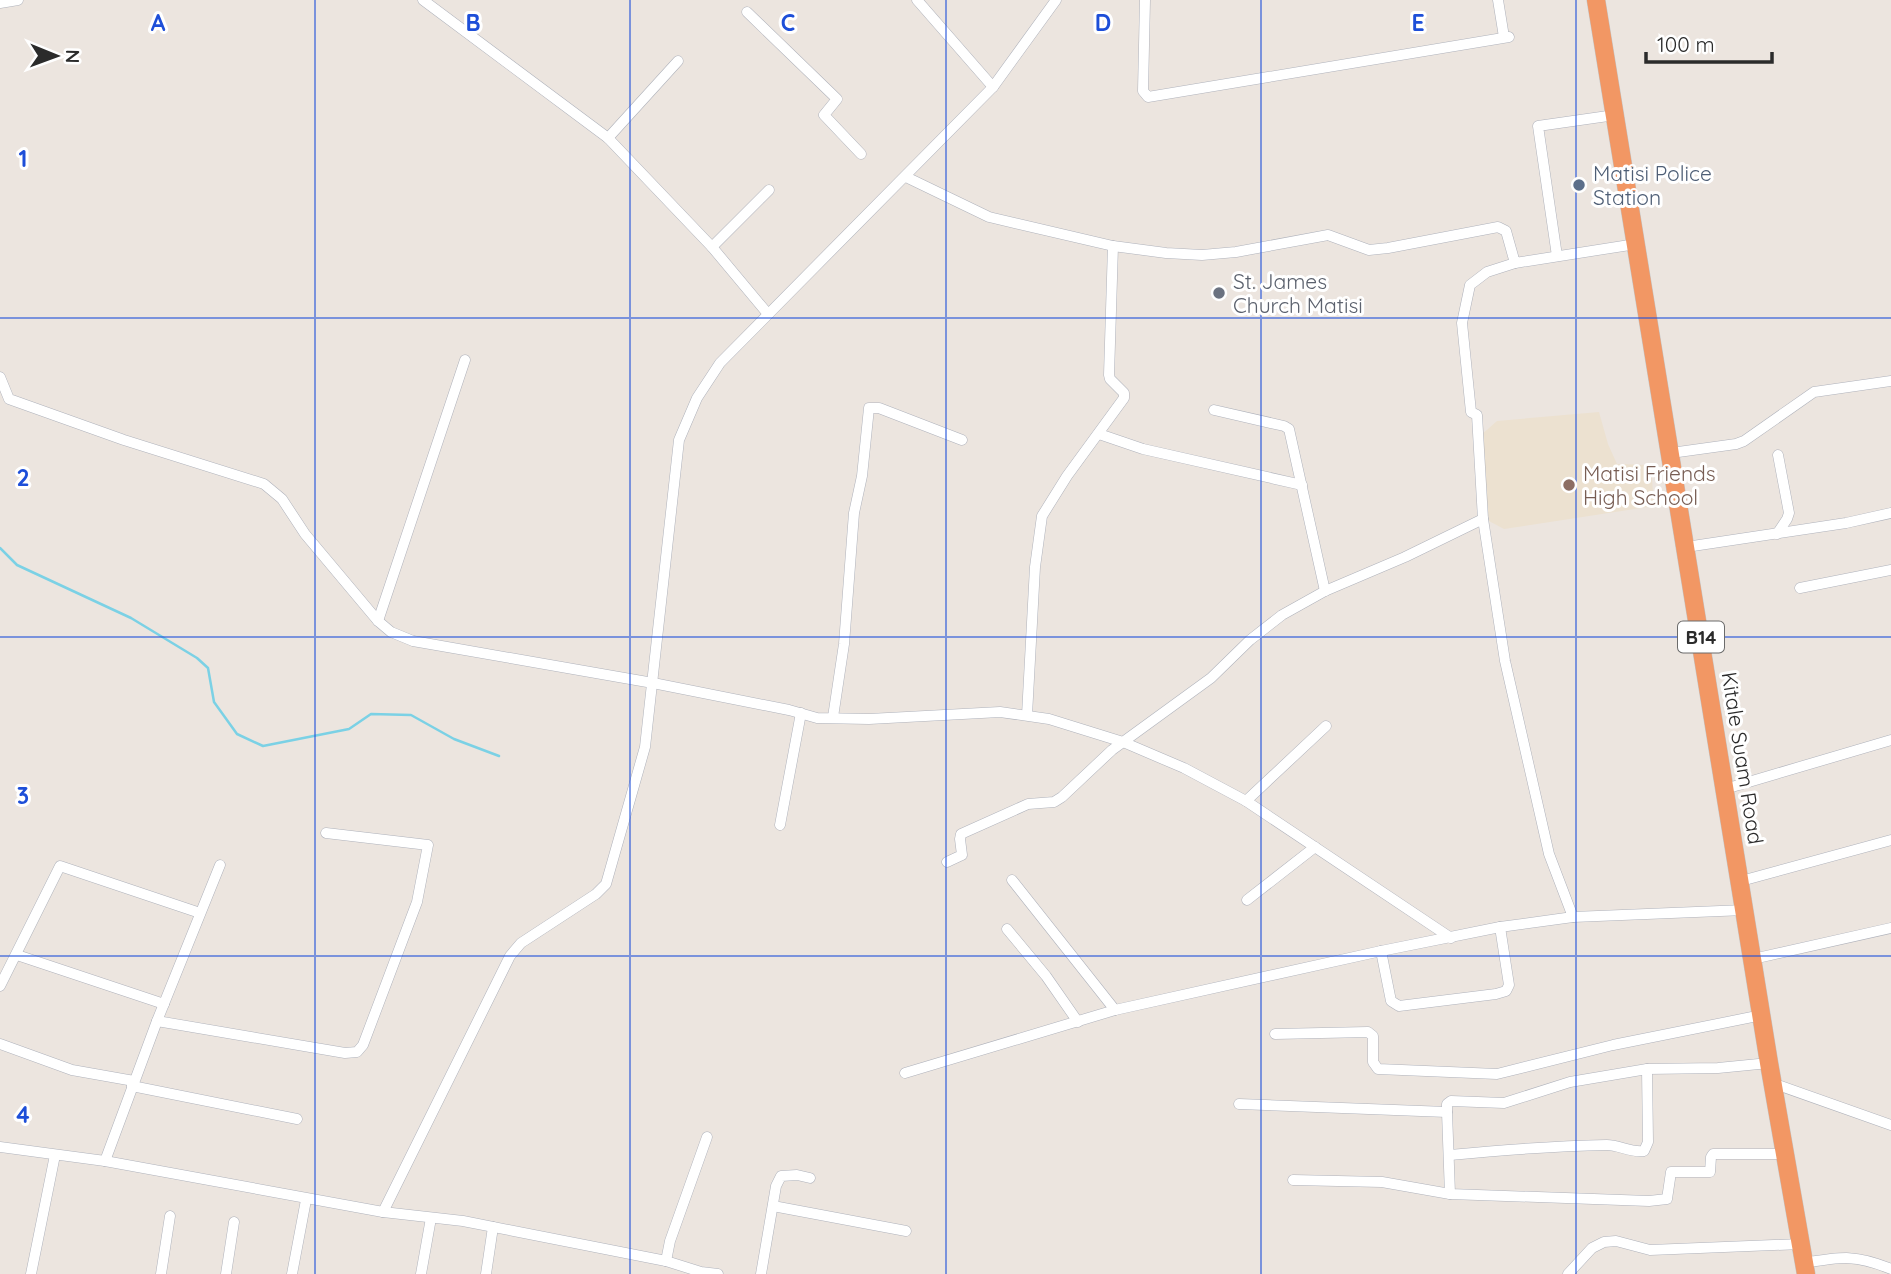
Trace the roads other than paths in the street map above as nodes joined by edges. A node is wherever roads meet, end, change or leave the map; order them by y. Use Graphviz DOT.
graph roads {
  1 [pos="18,0"];
  2 [pos="423,0"];
  3 [pos="917,0"];
  4 [pos="1056,0"];
  5 [pos="1145,0"];
  6 [pos="1498,0"];
  7 [pos="1596,0"];
  8 [pos="0,3"];
  9 [pos="747,12"];
  10 [pos="678,61"];
  11 [pos="993,88"];
  12 [pos="1615,115"];
  13 [pos="608,138"];
  14 [pos="861,154"];
  15 [pos="906,177"];
  16 [pos="769,190"];
  17 [pos="1636,244"];
  18 [pos="1113,246"];
  19 [pos="712,247"];
  20 [pos="1557,256"];
  21 [pos="1515,263"];
  22 [pos="768,314"];
  23 [pos="465,360"];
  24 [pos="0,377"];
  25 [pos="1891,381"];
  26 [pos="1214,410"];
  27 [pos="1099,434"];
  28 [pos="962,440"];
  29 [pos="1671,453"];
  30 [pos="1778,455"];
  31 [pos="1302,485"];
  32 [pos="1891,513"];
  33 [pos="1483,519"];
  34 [pos="1777,534"];
  35 [pos="1686,547"];
  36 [pos="1891,570"];
  37 [pos="1800,588"];
  38 [pos="1325,591"];
  39 [pos="378,621"];
  40 [pos="653,683"];
  41 [pos="801,713"];
  42 [pos="1027,715"];
  43 [pos="833,717"];
  44 [pos="1326,726"];
  45 [pos="1891,740"];
  46 [pos="1123,742"];
  47 [pos="1724,789"];
  48 [pos="1246,801"];
  49 [pos="779,825"];
  50 [pos="326,833"];
  51 [pos="1891,840"];
  52 [pos="1315,847"];
  53 [pos="947,862"];
  54 [pos="220,864"];
  55 [pos="1012,880"];
  56 [pos="1741,881"];
  57 [pos="1247,900"];
  58 [pos="1745,910"];
  59 [pos="200,913"];
  60 [pos="1573,916"];
  61 [pos="1500,927"];
  62 [pos="1891,928"];
  63 [pos="1007,929"];
  64 [pos="1451,937"];
  65 [pos="1381,951"];
  66 [pos="17,955"];
  67 [pos="1753,960"];
  68 [pos="0,986"];
  69 [pos="164,1004"];
  70 [pos="1115,1010"];
  71 [pos="1762,1015"];
  72 [pos="157,1021"];
  73 [pos="1078,1022"];
  74 [pos="1275,1034"];
  75 [pos="0,1044"];
  76 [pos="1769,1063"];
  77 [pos="1647,1069"];
  78 [pos="905,1073"];
  79 [pos="133,1084"];
  80 [pos="1774,1084"];
  81 [pos="1239,1104"];
  82 [pos="1447,1112"];
  83 [pos="297,1119"];
  84 [pos="1891,1125"];
  85 [pos="706,1137"];
  86 [pos="0,1147"];
  87 [pos="1786,1154"];
  88 [pos="55,1155"];
  89 [pos="1450,1155"];
  90 [pos="105,1161"];
  91 [pos="810,1178"];
  92 [pos="1293,1180"];
  93 [pos="1450,1194"];
  94 [pos="306,1200"];
  95 [pos="773,1206"];
  96 [pos="383,1212"];
  97 [pos="170,1216"];
  98 [pos="431,1218"];
  99 [pos="234,1222"];
  100 [pos="493,1227"];
  101 [pos="906,1231"];
  102 [pos="1801,1244"];
  103 [pos="666,1261"];
  104 [pos="1805,1269"];
  105 [pos="1891,1269"];
  106 [pos="31,1274"];
  107 [pos="161,1274"];
  108 [pos="226,1274"];
  109 [pos="292,1274"];
  110 [pos="421,1274"];
  111 [pos="486,1274"];
  112 [pos="718,1274"];
  113 [pos="761,1274"];
  114 [pos="1567,1274"];
  1 -- 8 [label="street"];
  2 -- 13 [label="street"];
  3 -- 11 [label="street"];
  4 -- 11 [label="street"];
  5 -- 6 [label="street"];
  7 -- 12 [label="highway, Kitale Suam Road / B14"];
  9 -- 14 [label="street"];
  10 -- 13 [label="street"];
  11 -- 15 [label="street"];
  12 -- 17 [label="highway, Kitale Suam Road / B14"];
  12 -- 20 [label="street"];
  13 -- 19 [label="street"];
  15 -- 18 [label="street"];
  15 -- 22 [label="street"];
  16 -- 19 [label="street"];
  17 -- 20 [label="street"];
  17 -- 29 [label="highway, Kitale Suam Road / B14"];
  18 -- 21 [label="street"];
  18 -- 27 [label="street"];
  19 -- 22 [label="street"];
  20 -- 21 [label="street"];
  21 -- 33 [label="street"];
  22 -- 40 [label="street"];
  23 -- 39 [label="street"];
  24 -- 39 [label="street"];
  25 -- 29 [label="street"];
  26 -- 31 [label="street"];
  27 -- 31 [label="street"];
  27 -- 42 [label="street"];
  28 -- 43 [label="street"];
  29 -- 35 [label="highway, Kitale Suam Road / B14"];
  30 -- 34 [label="street"];
  31 -- 38 [label="street"];
  32 -- 34 [label="street"];
  33 -- 38 [label="street"];
  33 -- 60 [label="street"];
  34 -- 35 [label="street"];
  35 -- 47 [label="highway, Kitale Suam Road / B14"];
  36 -- 37 [label="street"];
  38 -- 46 [label="street"];
  39 -- 40 [label="street"];
  40 -- 41 [label="street"];
  40 -- 96 [label="street"];
  41 -- 43 [label="street"];
  41 -- 49 [label="street"];
  42 -- 43 [label="street"];
  42 -- 46 [label="street"];
  44 -- 48 [label="street"];
  45 -- 47 [label="street"];
  46 -- 48 [label="street"];
  46 -- 53 [label="street"];
  47 -- 56 [label="highway, Kitale Suam Road / B14"];
  48 -- 52 [label="street"];
  50 -- 72 [label="street"];
  51 -- 56 [label="street"];
  52 -- 57 [label="street"];
  52 -- 64 [label="street"];
  54 -- 59 [label="street"];
  55 -- 70 [label="street"];
  56 -- 58 [label="highway, Kitale Suam Road / B14"];
  58 -- 60 [label="street"];
  58 -- 67 [label="highway, Kitale Suam Road / B14"];
  59 -- 66 [label="street"];
  59 -- 69 [label="street"];
  60 -- 61 [label="street"];
  61 -- 64 [label="street"];
  61 -- 65 [label="street"];
  62 -- 67 [label="street"];
  63 -- 73 [label="street"];
  64 -- 65 [label="street"];
  65 -- 70 [label="street"];
  66 -- 68 [label="street"];
  66 -- 69 [label="street"];
  67 -- 71 [label="highway, Kitale Suam Road / B14"];
  69 -- 72 [label="street"];
  70 -- 73 [label="street"];
  71 -- 74 [label="street"];
  71 -- 76 [label="highway, Kitale Suam Road / B14"];
  72 -- 79 [label="street"];
  73 -- 78 [label="street"];
  75 -- 79 [label="street"];
  76 -- 77 [label="street"];
  76 -- 80 [label="highway, Kitale Suam Road / B14"];
  77 -- 82 [label="street"];
  77 -- 89 [label="street"];
  79 -- 83 [label="street"];
  79 -- 90 [label="street"];
  80 -- 84 [label="street"];
  80 -- 87 [label="highway, Kitale Suam Road / B14"];
  81 -- 82 [label="street"];
  82 -- 89 [label="street"];
  85 -- 103 [label="street"];
  86 -- 88 [label="street"];
  87 -- 93 [label="street"];
  87 -- 102 [label="highway, Kitale Suam Road / B14"];
  88 -- 90 [label="street"];
  88 -- 106 [label="street"];
  89 -- 93 [label="street"];
  90 -- 94 [label="street"];
  91 -- 95 [label="street"];
  92 -- 93 [label="street"];
  94 -- 96 [label="street"];
  94 -- 109 [label="street"];
  95 -- 101 [label="street"];
  95 -- 113 [label="street"];
  96 -- 98 [label="street"];
  97 -- 107 [label="street"];
  98 -- 100 [label="street"];
  98 -- 110 [label="street"];
  99 -- 108 [label="street"];
  100 -- 103 [label="street"];
  100 -- 111 [label="street"];
  102 -- 104 [label="highway, Kitale Suam Road / B14"];
  102 -- 114 [label="street"];
  103 -- 112 [label="street"];
  104 -- 105 [label="street"];
}
